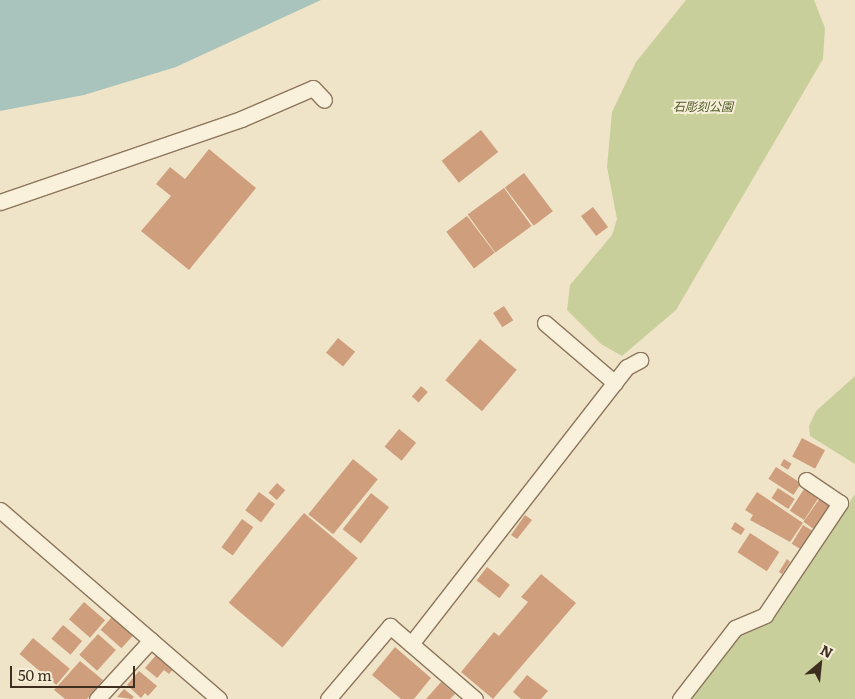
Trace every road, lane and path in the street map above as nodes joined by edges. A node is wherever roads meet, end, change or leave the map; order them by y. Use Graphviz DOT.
graph roads {
  1 [pos="324,100"];
  2 [pos="0,202"];
  3 [pos="544,323"];
  4 [pos="640,360"];
  5 [pos="615,383"];
  6 [pos="806,480"];
  7 [pos="0,510"];
  8 [pos="151,640"];
  9 [pos="411,644"];
  10 [pos="97,699"];
  11 [pos="219,699"];
  12 [pos="328,699"];
  13 [pos="475,699"];
  14 [pos="680,699"];
  1 -- 2 [label="street"];
  3 -- 5 [label="street"];
  4 -- 5 [label="street"];
  5 -- 9 [label="street"];
  6 -- 14 [label="street"];
  7 -- 8 [label="street"];
  8 -- 10 [label="street"];
  8 -- 11 [label="street"];
  9 -- 12 [label="street"];
  9 -- 13 [label="street"];
}
